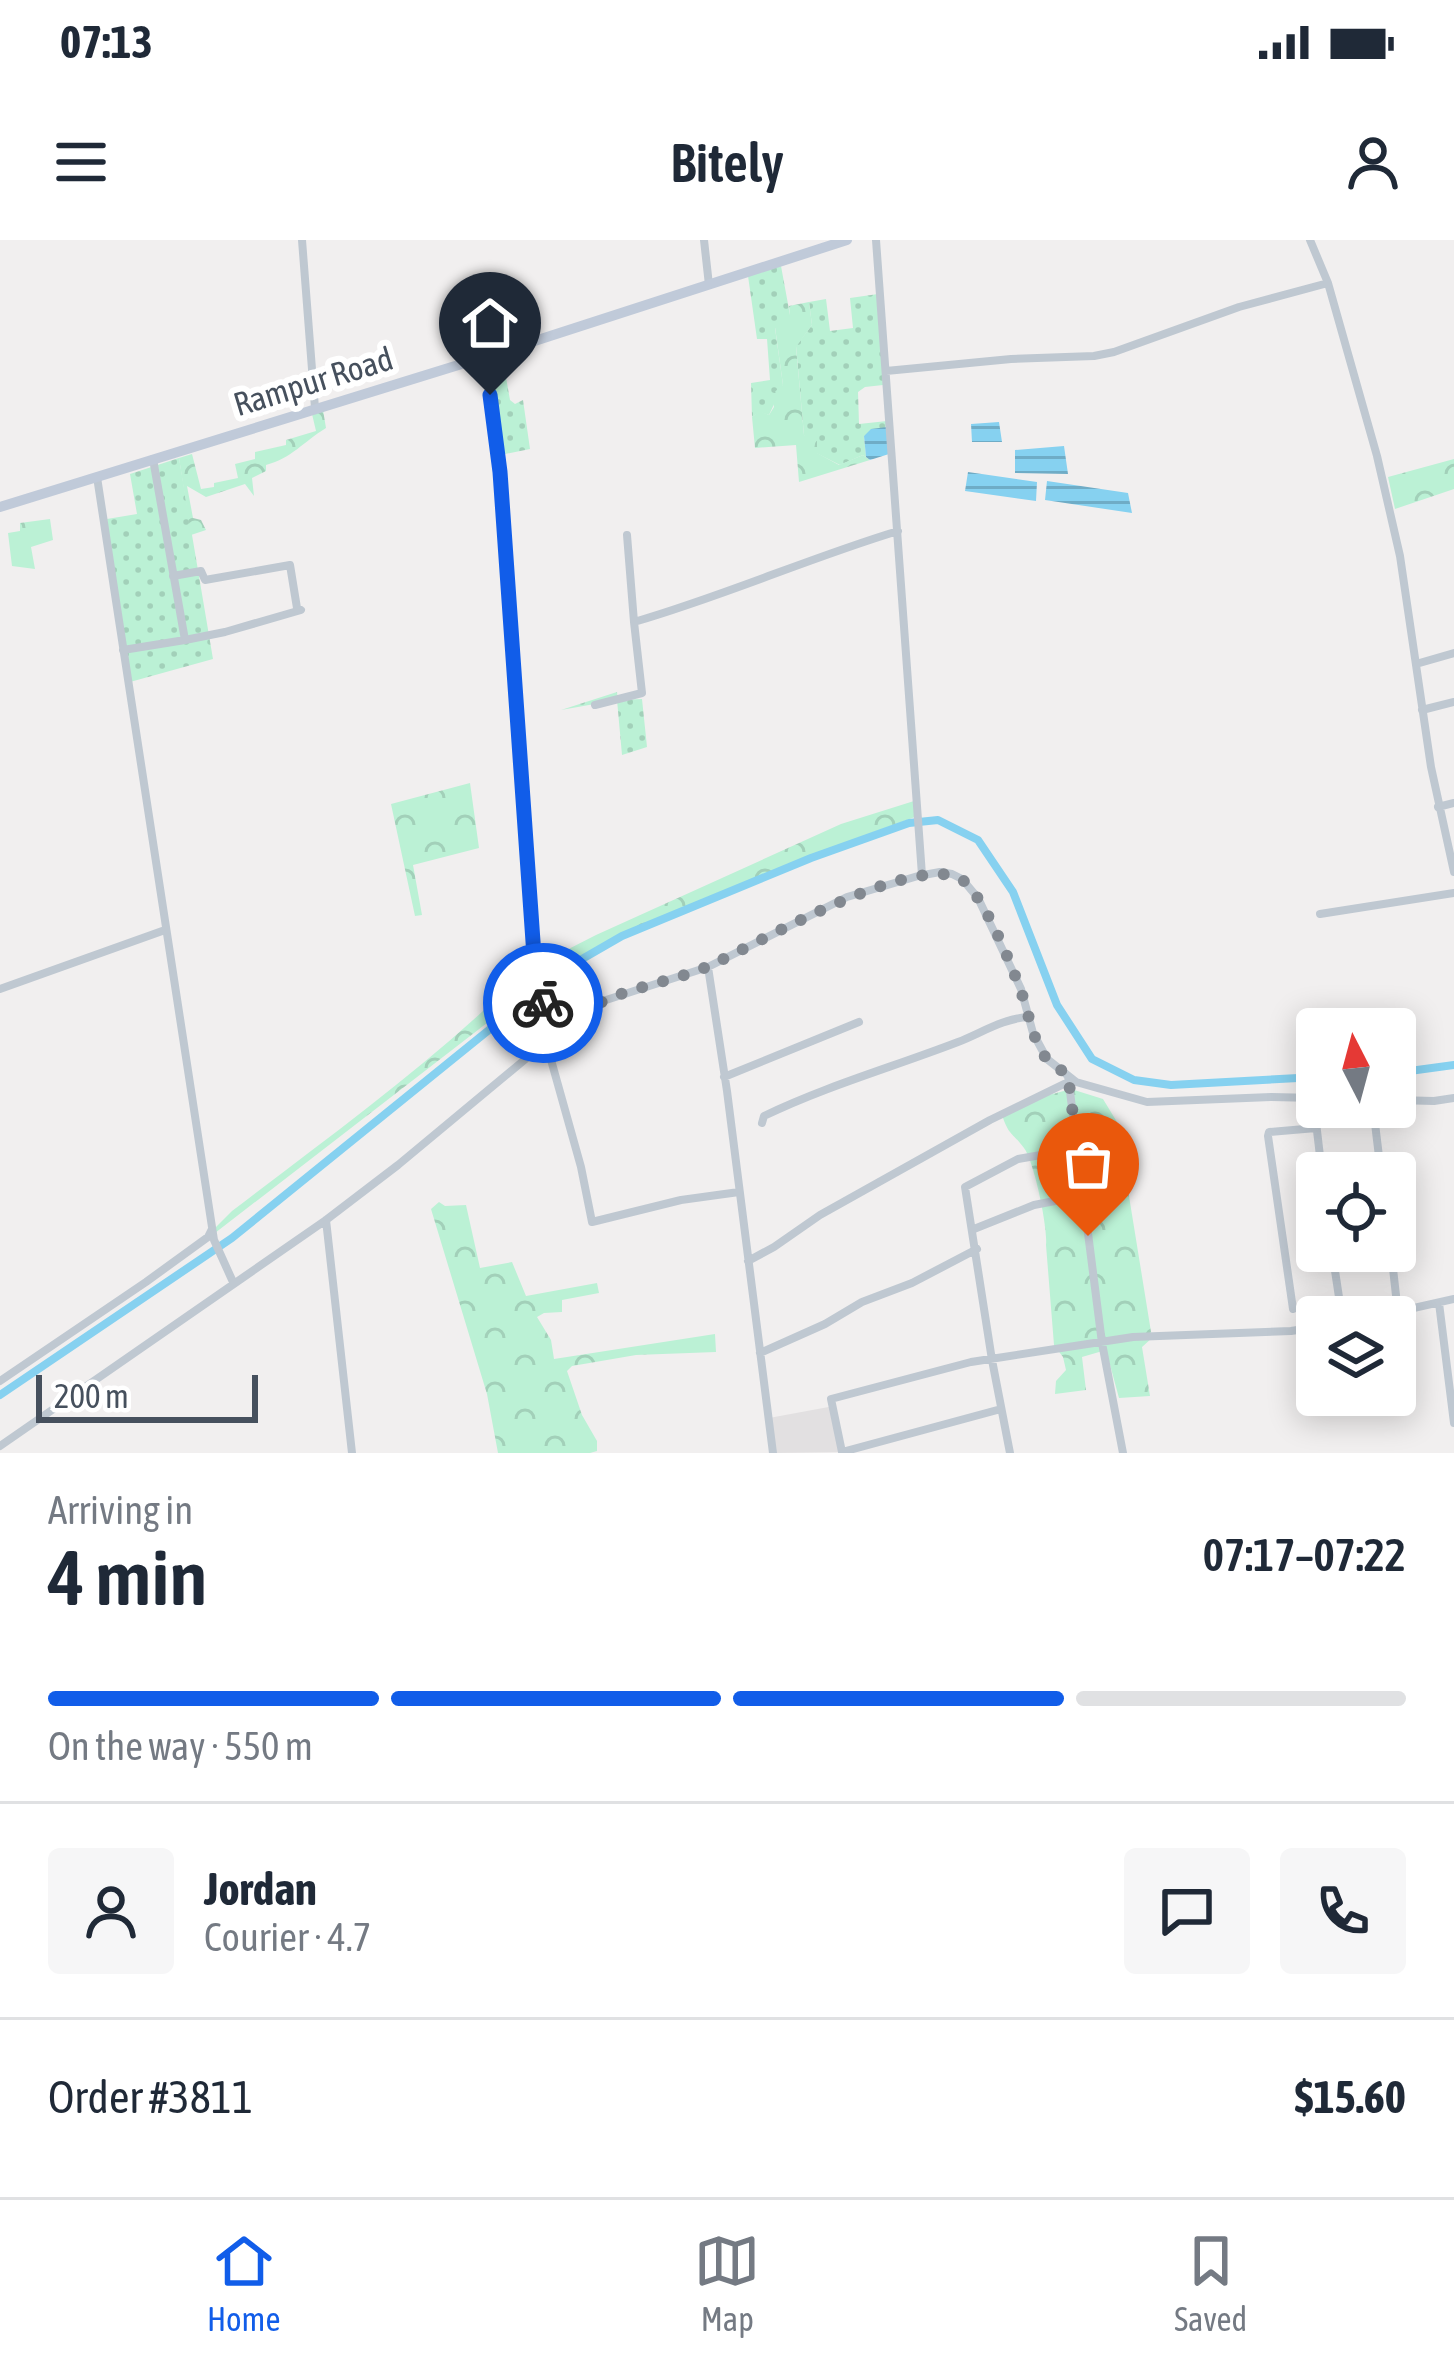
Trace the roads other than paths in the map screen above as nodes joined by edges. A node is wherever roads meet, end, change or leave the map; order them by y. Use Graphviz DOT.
graph roads {
  1 [pos="302,240"];
  2 [pos="704,240"];
  3 [pos="848,240"];
  4 [pos="876,240"];
  5 [pos="1310,240"];
  6 [pos="1328,283"];
  7 [pos="709,285"];
  8 [pos="484,356"];
  9 [pos="886,371"];
  10 [pos="315,408"];
  11 [pos="153,459"];
  12 [pos="97,477"];
  13 [pos="0,507"];
  14 [pos="898,531"];
  15 [pos="627,535"];
  16 [pos="173,576"];
  17 [pos="634,622"];
  18 [pos="184,640"];
  19 [pos="123,650"];
  20 [pos="1454,653"];
  21 [pos="1416,664"];
  22 [pos="1454,702"];
  23 [pos="595,705"];
  24 [pos="1422,710"];
  25 [pos="1454,803"];
  26 [pos="1438,807"];
  27 [pos="1454,872"];
  28 [pos="922,875"];
  29 [pos="1454,893"];
  30 [pos="1320,914"];
  31 [pos="165,930"];
  32 [pos="708,967"];
  33 [pos="0,989"];
  34 [pos="1029,1017"];
  35 [pos="860,1022"];
  36 [pos="546,1042"];
  37 [pos="724,1077"];
  38 [pos="1068,1078"];
  39 [pos="1296,1098"];
  40 [pos="1454,1098"];
  41 [pos="1416,1101"];
  42 [pos="761,1123"];
  43 [pos="1316,1128"];
  44 [pos="1075,1149"];
  45 [pos="1319,1152"];
  46 [pos="739,1192"];
  47 [pos="1081,1196"];
  48 [pos="326,1220"];
  49 [pos="974,1229"];
  50 [pos="213,1234"];
  51 [pos="977,1249"];
  52 [pos="748,1262"];
  53 [pos="233,1282"];
  54 [pos="1454,1299"];
  55 [pos="1439,1303"];
  56 [pos="1293,1309"];
  57 [pos="1416,1309"];
  58 [pos="1296,1330"];
  59 [pos="1102,1343"];
  60 [pos="760,1353"];
  61 [pos="992,1360"];
  62 [pos="0,1381"];
  63 [pos="1001,1409"];
  64 [pos="1454,1423"];
  65 [pos="0,1446"];
  66 [pos="352,1453"];
  67 [pos="773,1453"];
  68 [pos="1010,1453"];
  69 [pos="1123,1453"];
  1 -- 10 [label="street"];
  2 -- 7 [label="street"];
  3 -- 7 [label="main road, Rampur Road"];
  4 -- 9 [label="street"];
  5 -- 6 [label="street"];
  6 -- 9 [label="street"];
  6 -- 21 [label="street"];
  7 -- 8 [label="main road, Rampur Road"];
  8 -- 10 [label="main road, Rampur Road"];
  8 -- 36 [label="street"];
  9 -- 14 [label="street"];
  10 -- 11 [label="main road, Rampur Road"];
  11 -- 12 [label="main road, Rampur Road"];
  11 -- 16 [label="street"];
  12 -- 13 [label="main road, Rampur Road"];
  12 -- 19 [label="street"];
  14 -- 17 [label="street"];
  14 -- 28 [label="street"];
  15 -- 17 [label="street"];
  16 -- 18 [label="street"];
  16 -- 18 [label="street"];
  17 -- 23 [label="street"];
  18 -- 19 [label="street"];
  19 -- 31 [label="street"];
  20 -- 21 [label="street"];
  21 -- 24 [label="street"];
  22 -- 24 [label="street"];
  24 -- 26 [label="street"];
  25 -- 26 [label="street"];
  26 -- 27 [label="street"];
  28 -- 32 [label="street"];
  28 -- 34 [label="street"];
  29 -- 30 [label="street"];
  31 -- 33 [label="street"];
  31 -- 50 [label="street"];
  32 -- 36 [label="street"];
  32 -- 37 [label="street"];
  34 -- 38 [label="street"];
  34 -- 42 [label="street"];
  35 -- 37 [label="street"];
  36 -- 46 [label="street"];
  36 -- 48 [label="street"];
  37 -- 46 [label="street"];
  38 -- 39 [label="street"];
  38 -- 44 [label="street"];
  38 -- 52 [label="street"];
  40 -- 41 [label="street"];
  43 -- 45 [label="street"];
  43 -- 56 [label="street"];
  44 -- 47 [label="street"];
  44 -- 49 [label="street"];
  46 -- 52 [label="street"];
  47 -- 49 [label="street"];
  47 -- 59 [label="street"];
  48 -- 53 [label="street"];
  48 -- 66 [label="street"];
  49 -- 51 [label="street"];
  50 -- 53 [label="street"];
  50 -- 62 [label="street"];
  51 -- 60 [label="street"];
  51 -- 61 [label="street"];
  52 -- 60 [label="street"];
  53 -- 65 [label="street"];
  54 -- 55 [label="street"];
  55 -- 57 [label="street"];
  55 -- 64 [label="street"];
  58 -- 59 [label="street"];
  59 -- 61 [label="street"];
  59 -- 69 [label="street"];
  60 -- 67 [label="street"];
  61 -- 63 [label="street"];
  61 -- 63 [label="street"];
  63 -- 68 [label="street"];
}
